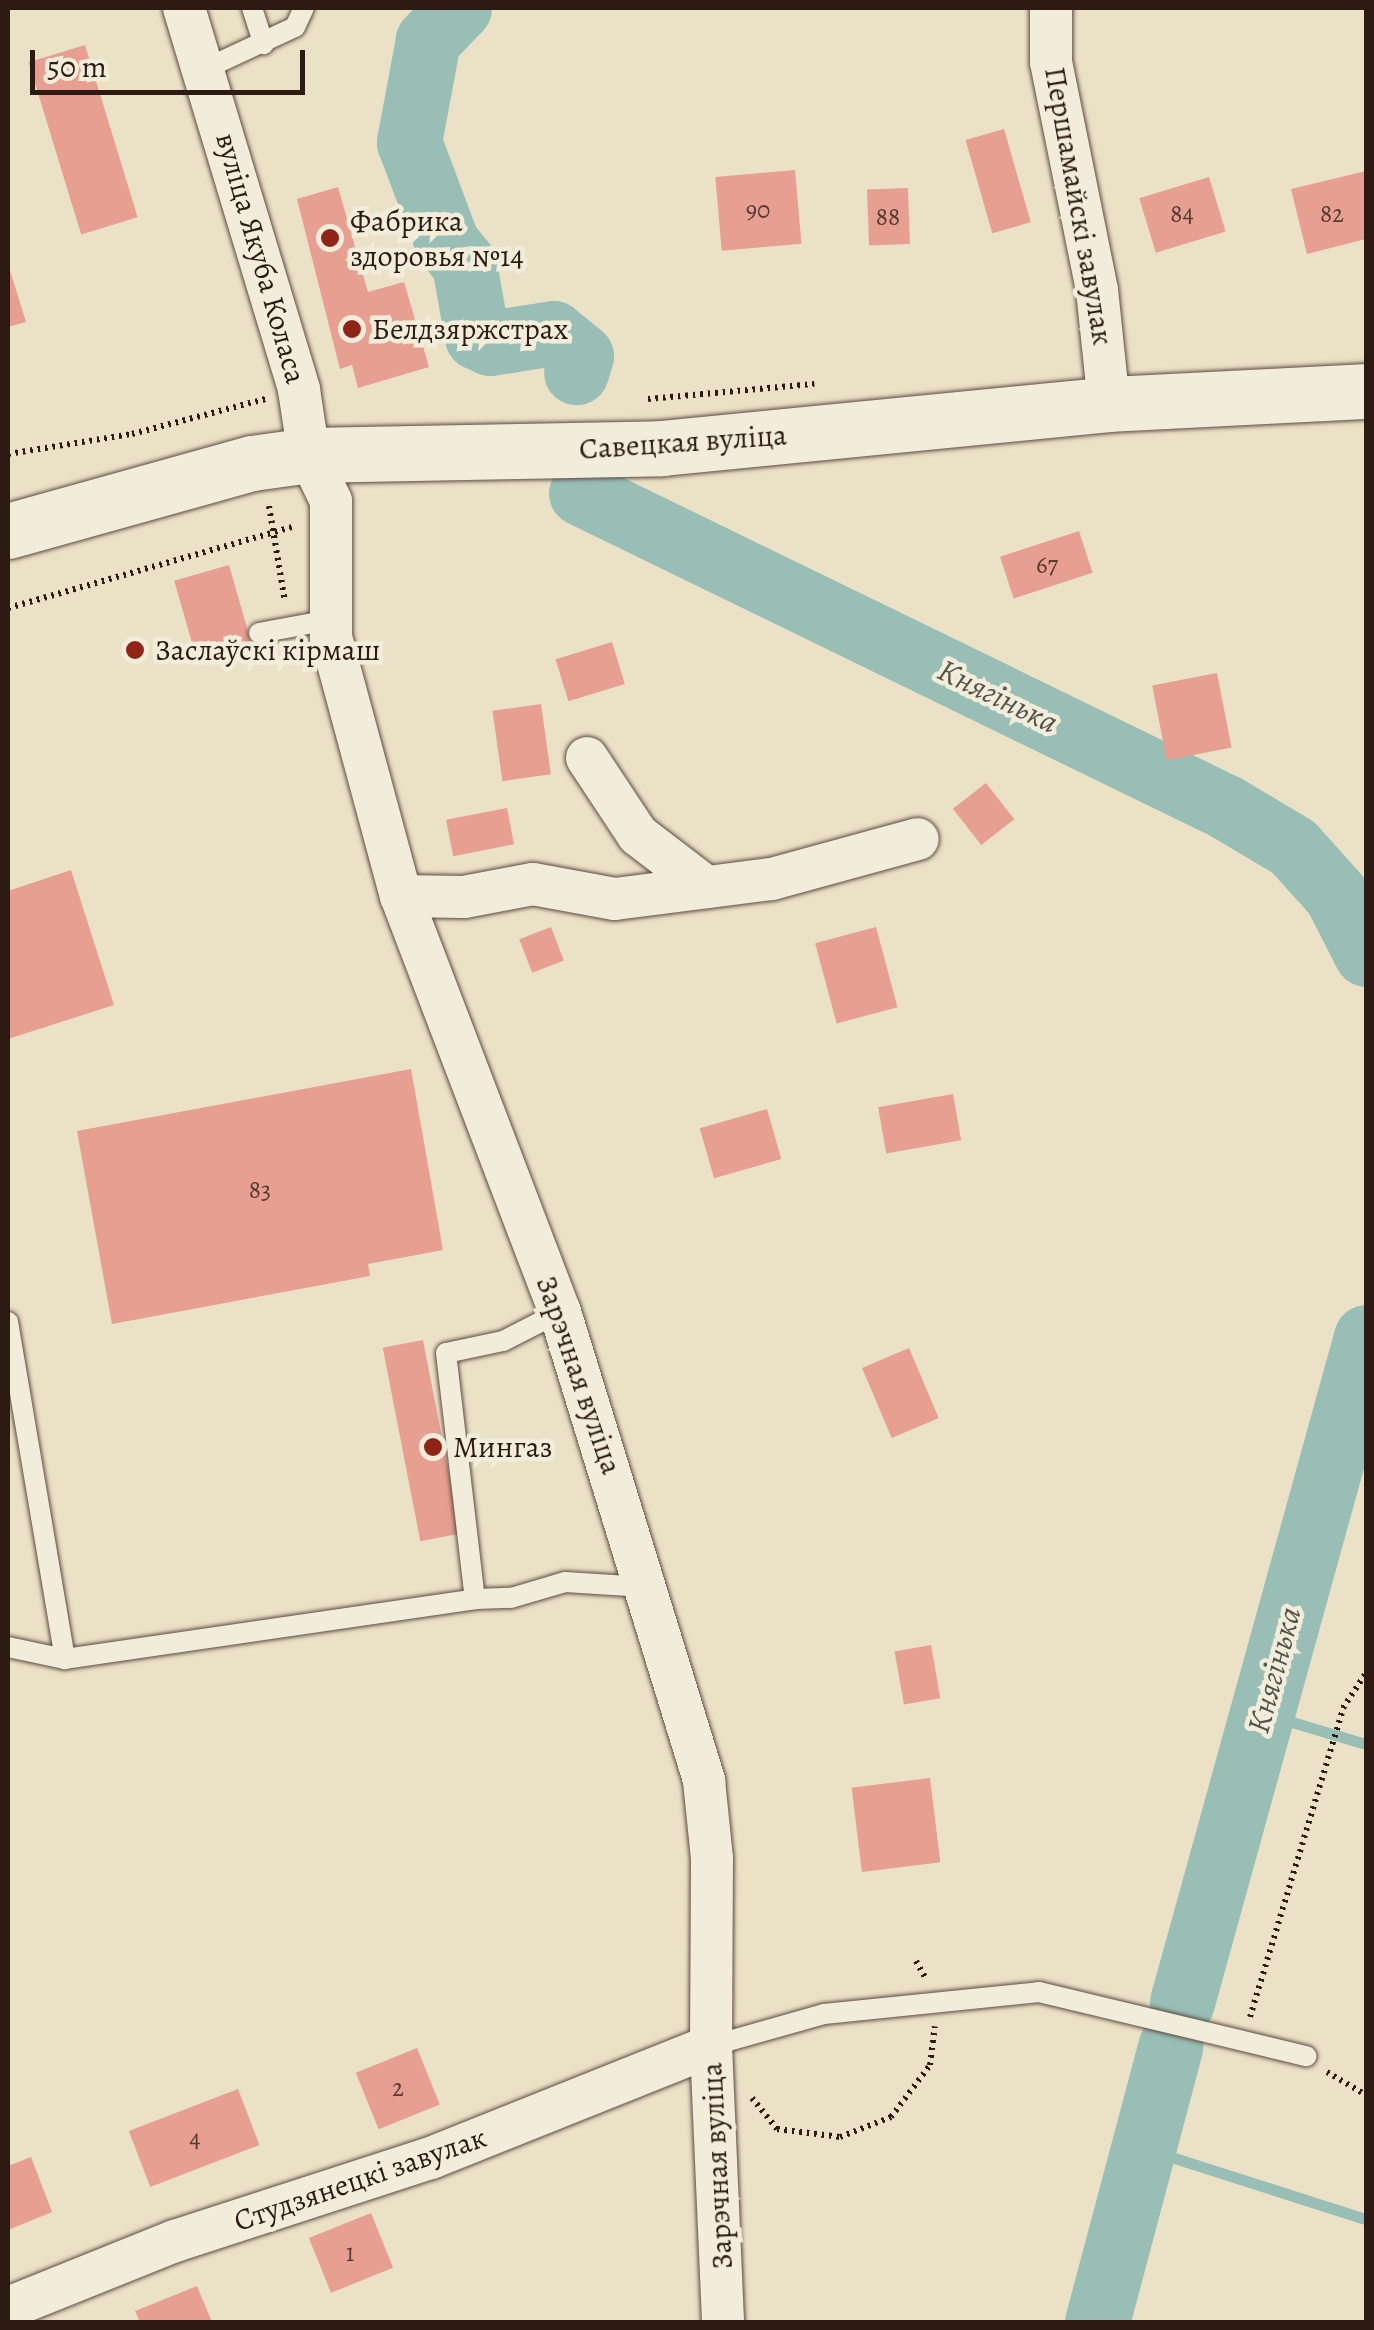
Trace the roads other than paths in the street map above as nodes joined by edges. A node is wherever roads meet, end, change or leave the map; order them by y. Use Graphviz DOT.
graph roads {
  1 [pos="184,8"];
  2 [pos="252,8"];
  3 [pos="304,8"];
  4 [pos="1051,8"];
  5 [pos="264,44"];
  6 [pos="206,68"];
  7 [pos="1366,391"];
  8 [pos="1109,404"];
  9 [pos="320,478"];
  10 [pos="8,531"];
  11 [pos="309,624"];
  12 [pos="258,633"];
  13 [pos="588,758"];
  14 [pos="918,839"];
  15 [pos="706,887"];
  16 [pos="401,896"];
  17 [pos="560,1312"];
  18 [pos="8,1322"];
  19 [pos="650,1588"];
  20 [pos="475,1599"];
  21 [pos="8,1647"];
  22 [pos="65,1658"];
  23 [pos="711,2046"];
  24 [pos="1306,2056"];
  25 [pos="8,2308"];
  26 [pos="723,2322"];
  1 -- 6 [label="street, вуліца Якуба Коласа"];
  2 -- 5 [label="lane"];
  3 -- 5 [label="lane"];
  4 -- 8 [label="street, Першамайскі завулак"];
  5 -- 6 [label="lane"];
  6 -- 9 [label="street, вуліца Якуба Коласа"];
  7 -- 8 [label="main road, Савецкая вуліца"];
  8 -- 9 [label="main road, Савецкая вуліца"];
  9 -- 10 [label="main road, Савецкая вуліца"];
  9 -- 11 [label="street, Зарэчная вуліца"];
  11 -- 12 [label="lane"];
  11 -- 16 [label="street, Зарэчная вуліца"];
  13 -- 15 [label="street"];
  14 -- 15 [label="street"];
  15 -- 16 [label="street"];
  16 -- 17 [label="street, Зарэчная вуліца"];
  17 -- 19 [label="street, Зарэчная вуліца"];
  17 -- 20 [label="lane"];
  18 -- 22 [label="lane"];
  19 -- 20 [label="lane"];
  19 -- 23 [label="street, Зарэчная вуліца"];
  20 -- 22 [label="lane"];
  21 -- 22 [label="lane"];
  23 -- 24 [label="lane"];
  23 -- 25 [label="street, Студзянецкі завулак"];
  23 -- 26 [label="street, Зарэчная вуліца"];
}
